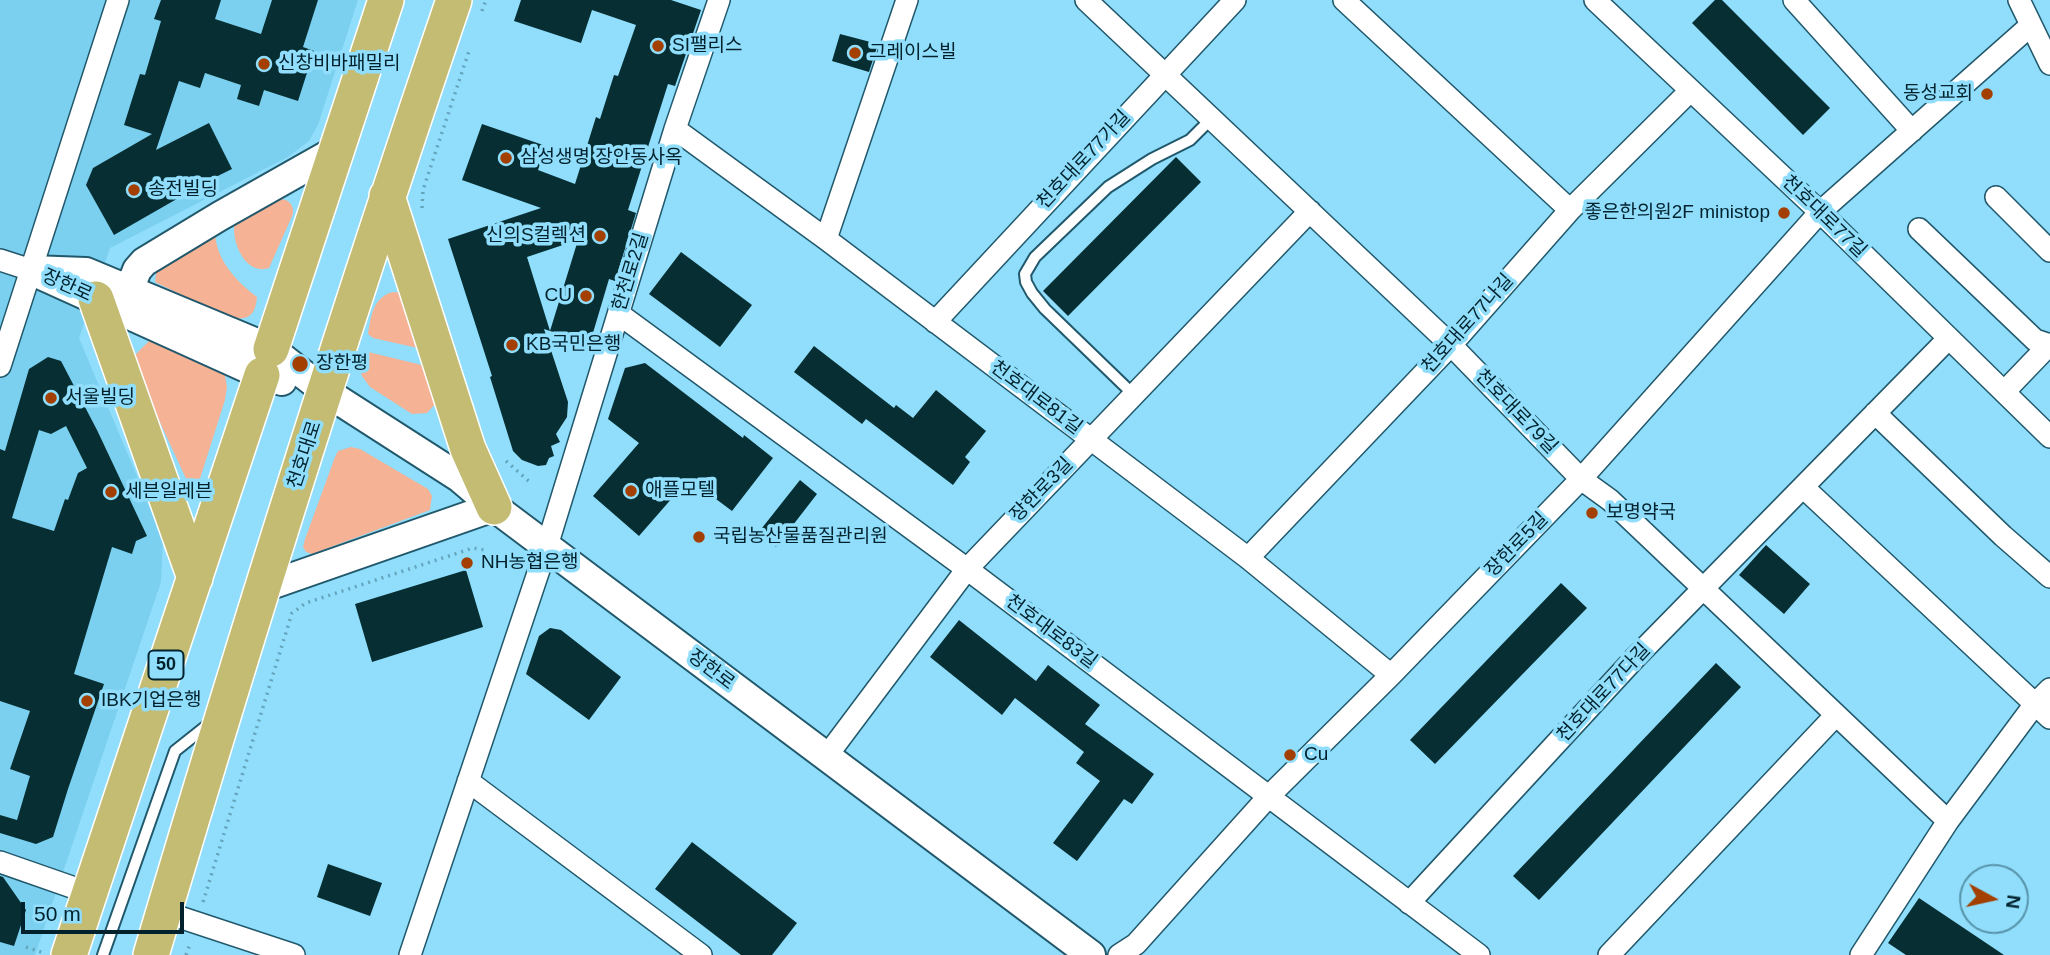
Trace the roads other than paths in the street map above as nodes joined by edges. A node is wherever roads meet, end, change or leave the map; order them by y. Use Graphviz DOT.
graph roads {
  1 [pos="118,0"];
  2 [pos="386,0"];
  3 [pos="719,0"];
  4 [pos="907,0"];
  5 [pos="1086,0"];
  6 [pos="1235,0"];
  7 [pos="1344,0"];
  8 [pos="1595,0"];
  9 [pos="1794,0"];
  10 [pos="2019,0"];
  11 [pos="468,6"];
  12 [pos="2031,26"];
  13 [pos="2050,64"];
  14 [pos="1165,74"];
  15 [pos="1690,91"];
  16 [pos="1212,118"];
  17 [pos="675,129"];
  18 [pos="1912,131"];
  19 [pos="335,151"];
  20 [pos="387,196"];
  21 [pos="1996,197"];
  22 [pos="1570,210"];
  23 [pos="1310,211"];
  24 [pos="1820,212"];
  25 [pos="1919,229"];
  26 [pos="826,240"];
  27 [pos="2050,251"];
  28 [pos="0,260"];
  29 [pos="31,270"];
  30 [pos="112,294"];
  31 [pos="619,314"];
  32 [pos="935,322"];
  33 [pos="1949,338"];
  34 [pos="2050,344"];
  35 [pos="1451,345"];
  36 [pos="266,362"];
  37 [pos="0,366"];
  38 [pos="326,392"];
  39 [pos="2004,392"];
  40 [pos="1134,395"];
  41 [pos="1875,413"];
  42 [pos="246,419"];
  43 [pos="2050,437"];
  44 [pos="1091,439"];
  45 [pos="250,455"];
  46 [pos="1581,479"];
  47 [pos="1803,487"];
  48 [pos="494,507"];
  49 [pos="547,546"];
  50 [pos="1248,558"];
  51 [pos="967,569"];
  52 [pos="2050,577"];
  53 [pos="195,578"];
  54 [pos="1704,588"];
  55 [pos="262,589"];
  56 [pos="1391,675"];
  57 [pos="2045,704"];
  58 [pos="224,712"];
  59 [pos="1836,715"];
  60 [pos="826,757"];
  61 [pos="468,780"];
  62 [pos="1269,796"];
  63 [pos="1948,821"];
  64 [pos="0,862"];
  65 [pos="96,892"];
  66 [pos="1409,904"];
  67 [pos="164,912"];
  68 [pos="69,955"];
  69 [pos="81,955"];
  70 [pos="103,955"];
  71 [pos="151,955"];
  72 [pos="294,955"];
  73 [pos="410,955"];
  74 [pos="701,955"];
  75 [pos="1091,955"];
  76 [pos="1119,955"];
  77 [pos="1479,955"];
  78 [pos="1609,955"];
  79 [pos="1861,955"];
  1 -- 29 [label="street"];
  2 -- 19 [label="main road, 50"];
  3 -- 17 [label="street, 한천로2길"];
  4 -- 26 [label="street"];
  5 -- 14 [label="street, 천호대로79길"];
  6 -- 14 [label="street, 천호대로77가길"];
  7 -- 22 [label="street"];
  8 -- 15 [label="street, 천호대로77길"];
  9 -- 18 [label="street"];
  10 -- 12 [label="street"];
  11 -- 20 [label="main road, 천호대로"];
  12 -- 13 [label="street"];
  12 -- 18 [label="street, 장한로5길"];
  14 -- 16 [label="street, 천호대로79길"];
  14 -- 32 [label="street, 천호대로77가길"];
  15 -- 22 [label="street, 천호대로77나길"];
  15 -- 24 [label="street, 천호대로77길"];
  16 -- 23 [label="street, 천호대로79길"];
  16 -- 40 [label="lane"];
  17 -- 26 [label="street, 천호대로81길"];
  17 -- 31 [label="street, 한천로2길"];
  18 -- 24 [label="street, 장한로5길"];
  19 -- 30 [label="street"];
  19 -- 36 [label="main road, 50"];
  20 -- 38 [label="main road, 천호대로"];
  20 -- 48 [label="main road"];
  21 -- 27 [label="street"];
  22 -- 35 [label="street, 천호대로77나길"];
  23 -- 35 [label="street, 천호대로79길"];
  23 -- 40 [label="street, 장한로3길"];
  24 -- 33 [label="street, 천호대로77길"];
  24 -- 46 [label="street, 장한로5길"];
  25 -- 34 [label="street"];
  26 -- 32 [label="street, 천호대로81길"];
  28 -- 29 [label="street"];
  29 -- 30 [label="street, 장한로"];
  29 -- 37 [label="street"];
  30 -- 36 [label="street, 장한로"];
  30 -- 53 [label="main road"];
  31 -- 49 [label="street, 한천로2길"];
  31 -- 51 [label="street, 천호대로83길"];
  32 -- 44 [label="street, 천호대로81길"];
  33 -- 39 [label="street, 천호대로77길"];
  33 -- 41 [label="street, 천호대로77다길"];
  34 -- 39 [label="street"];
  35 -- 46 [label="street, 천호대로79길"];
  35 -- 50 [label="street, 천호대로77나길"];
  36 -- 38 [label="street, 장한로"];
  36 -- 42 [label="main road, 50"];
  38 -- 48 [label="street, 장한로"];
  38 -- 55 [label="main road, 천호대로"];
  39 -- 43 [label="street, 천호대로77길"];
  40 -- 44 [label="street, 장한로3길"];
  41 -- 47 [label="street, 천호대로77다길"];
  41 -- 52 [label="street"];
  42 -- 45 [label="lane"];
  42 -- 53 [label="main road, 50"];
  44 -- 50 [label="street, 천호대로81길"];
  44 -- 51 [label="street, 장한로3길"];
  46 -- 54 [label="street, 천호대로79길"];
  46 -- 56 [label="street, 장한로5길"];
  47 -- 54 [label="street, 천호대로77다길"];
  47 -- 57 [label="street"];
  48 -- 49 [label="street, 장한로"];
  48 -- 55 [label="street"];
  49 -- 60 [label="street, 장한로"];
  49 -- 61 [label="street, 한천로2길"];
  50 -- 56 [label="street, 천호대로81길"];
  51 -- 60 [label="street, 장한로3길"];
  51 -- 62 [label="street, 천호대로83길"];
  53 -- 65 [label="main road, 50"];
  54 -- 59 [label="street, 천호대로79길"];
  54 -- 66 [label="street, 천호대로77다길"];
  55 -- 58 [label="main road, 천호대로"];
  56 -- 62 [label="street, 장한로5길"];
  57 -- 63 [label="street"];
  58 -- 67 [label="main road, 천호대로"];
  58 -- 70 [label="lane"];
  59 -- 63 [label="street, 천호대로79길"];
  59 -- 78 [label="street"];
  60 -- 75 [label="street, 장한로"];
  61 -- 73 [label="street, 한천로2길"];
  61 -- 74 [label="street"];
  62 -- 66 [label="street, 천호대로83길"];
  62 -- 76 [label="street, 장한로5길"];
  63 -- 79 [label="street"];
  64 -- 65 [label="street"];
  65 -- 68 [label="main road, 50"];
  65 -- 69 [label="lane"];
  66 -- 77 [label="street, 천호대로83길"];
  67 -- 71 [label="main road, 천호대로"];
  67 -- 72 [label="street"];
}
